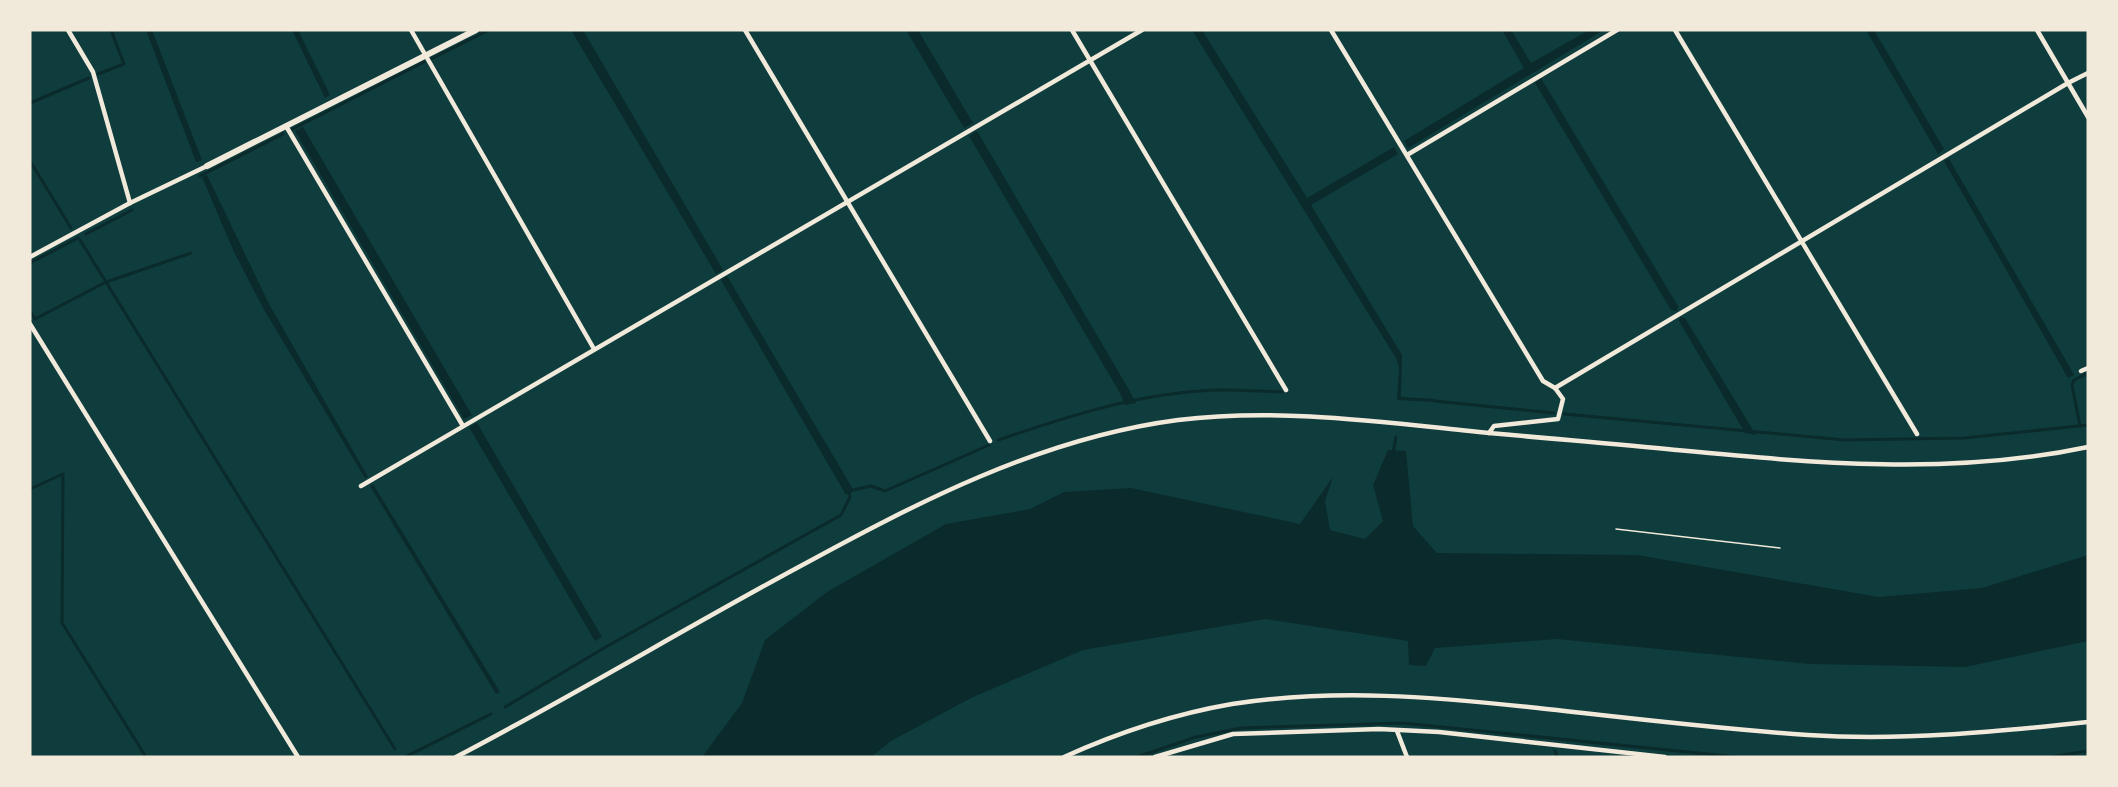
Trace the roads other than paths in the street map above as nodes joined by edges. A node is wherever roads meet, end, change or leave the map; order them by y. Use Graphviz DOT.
graph roads {
  1 [pos="68,30"];
  2 [pos="411,30"];
  3 [pos="476,30"];
  4 [pos="745,30"];
  5 [pos="1072,30"];
  6 [pos="1142,30"];
  7 [pos="1331,30"];
  8 [pos="1617,30"];
  9 [pos="1675,30"];
  10 [pos="2037,30"];
  11 [pos="425,56"];
  12 [pos="1090,60"];
  13 [pos="2088,73"];
  14 [pos="2068,82"];
  15 [pos="2088,117"];
  16 [pos="286,126"];
  17 [pos="1407,155"];
  18 [pos="207,166"];
  19 [pos="847,202"];
  20 [pos="130,203"];
  21 [pos="1802,241"];
  22 [pos="30,257"];
  23 [pos="30,324"];
  24 [pos="594,349"];
  25 [pos="2088,368"];
  26 [pos="2080,371"];
  27 [pos="1555,388"];
  28 [pos="1286,390"];
  29 [pos="463,426"];
  30 [pos="1489,433"];
  31 [pos="1917,434"];
  32 [pos="990,441"];
  33 [pos="2088,447"];
  34 [pos="361,486"];
  35 [pos="2088,722"];
  36 [pos="1397,731"];
  37 [pos="298,757"];
  38 [pos="456,757"];
  39 [pos="1064,757"];
  40 [pos="1155,757"];
  41 [pos="1407,757"];
  42 [pos="1665,757"];
  1 -- 20 [label="street"];
  2 -- 11 [label="street"];
  3 -- 11 [label="street"];
  4 -- 19 [label="street"];
  5 -- 12 [label="street"];
  6 -- 12 [label="street"];
  7 -- 17 [label="street"];
  8 -- 17 [label="street"];
  9 -- 21 [label="street"];
  10 -- 14 [label="street"];
  11 -- 16 [label="street"];
  11 -- 24 [label="street"];
  12 -- 19 [label="street"];
  12 -- 28 [label="street"];
  13 -- 14 [label="street"];
  14 -- 15 [label="street"];
  14 -- 21 [label="street"];
  16 -- 18 [label="street"];
  16 -- 29 [label="street"];
  17 -- 27 [label="street"];
  18 -- 20 [label="street"];
  19 -- 24 [label="street"];
  19 -- 32 [label="street"];
  20 -- 22 [label="street"];
  21 -- 27 [label="street"];
  21 -- 31 [label="street"];
  23 -- 37 [label="street"];
  24 -- 29 [label="street"];
  25 -- 26 [label="street"];
  27 -- 30 [label="street"];
  29 -- 34 [label="street"];
  30 -- 33 [label="street"];
  30 -- 38 [label="street"];
  35 -- 39 [label="street"];
  36 -- 40 [label="street"];
  36 -- 41 [label="street"];
  36 -- 42 [label="street"];
}
